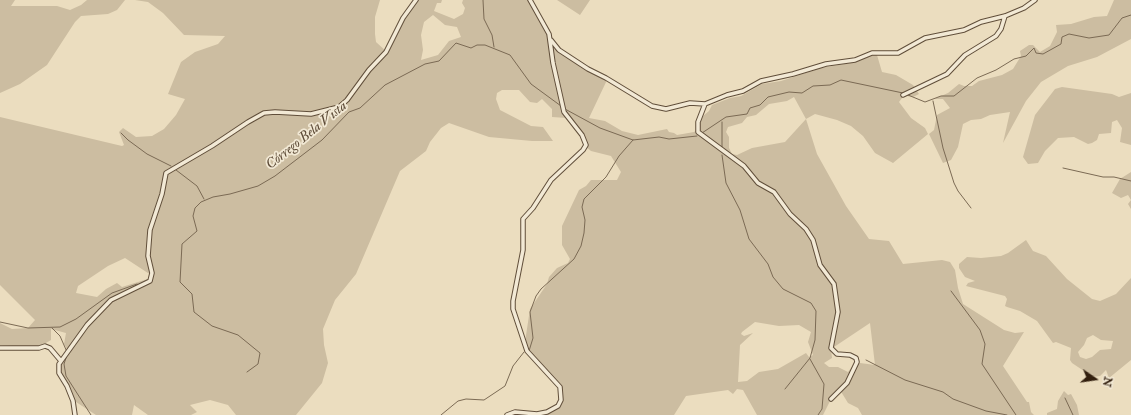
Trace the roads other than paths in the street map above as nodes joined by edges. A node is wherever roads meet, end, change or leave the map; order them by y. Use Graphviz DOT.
graph roads {
  1 [pos="416,0"];
  2 [pos="530,0"];
  3 [pos="1036,0"];
  4 [pos="1005,16"];
  5 [pos="551,40"];
  6 [pos="903,95"];
  7 [pos="705,104"];
  8 [pos="0,348"];
  9 [pos="61,360"];
  10 [pos="831,399"];
  11 [pos="75,415"];
  12 [pos="507,415"];
  1 -- 9 [label="street"];
  2 -- 5 [label="street"];
  3 -- 4 [label="street"];
  4 -- 6 [label="street"];
  4 -- 7 [label="street"];
  5 -- 7 [label="street"];
  5 -- 12 [label="street"];
  7 -- 10 [label="street"];
  8 -- 9 [label="street"];
  9 -- 11 [label="street"];
}
